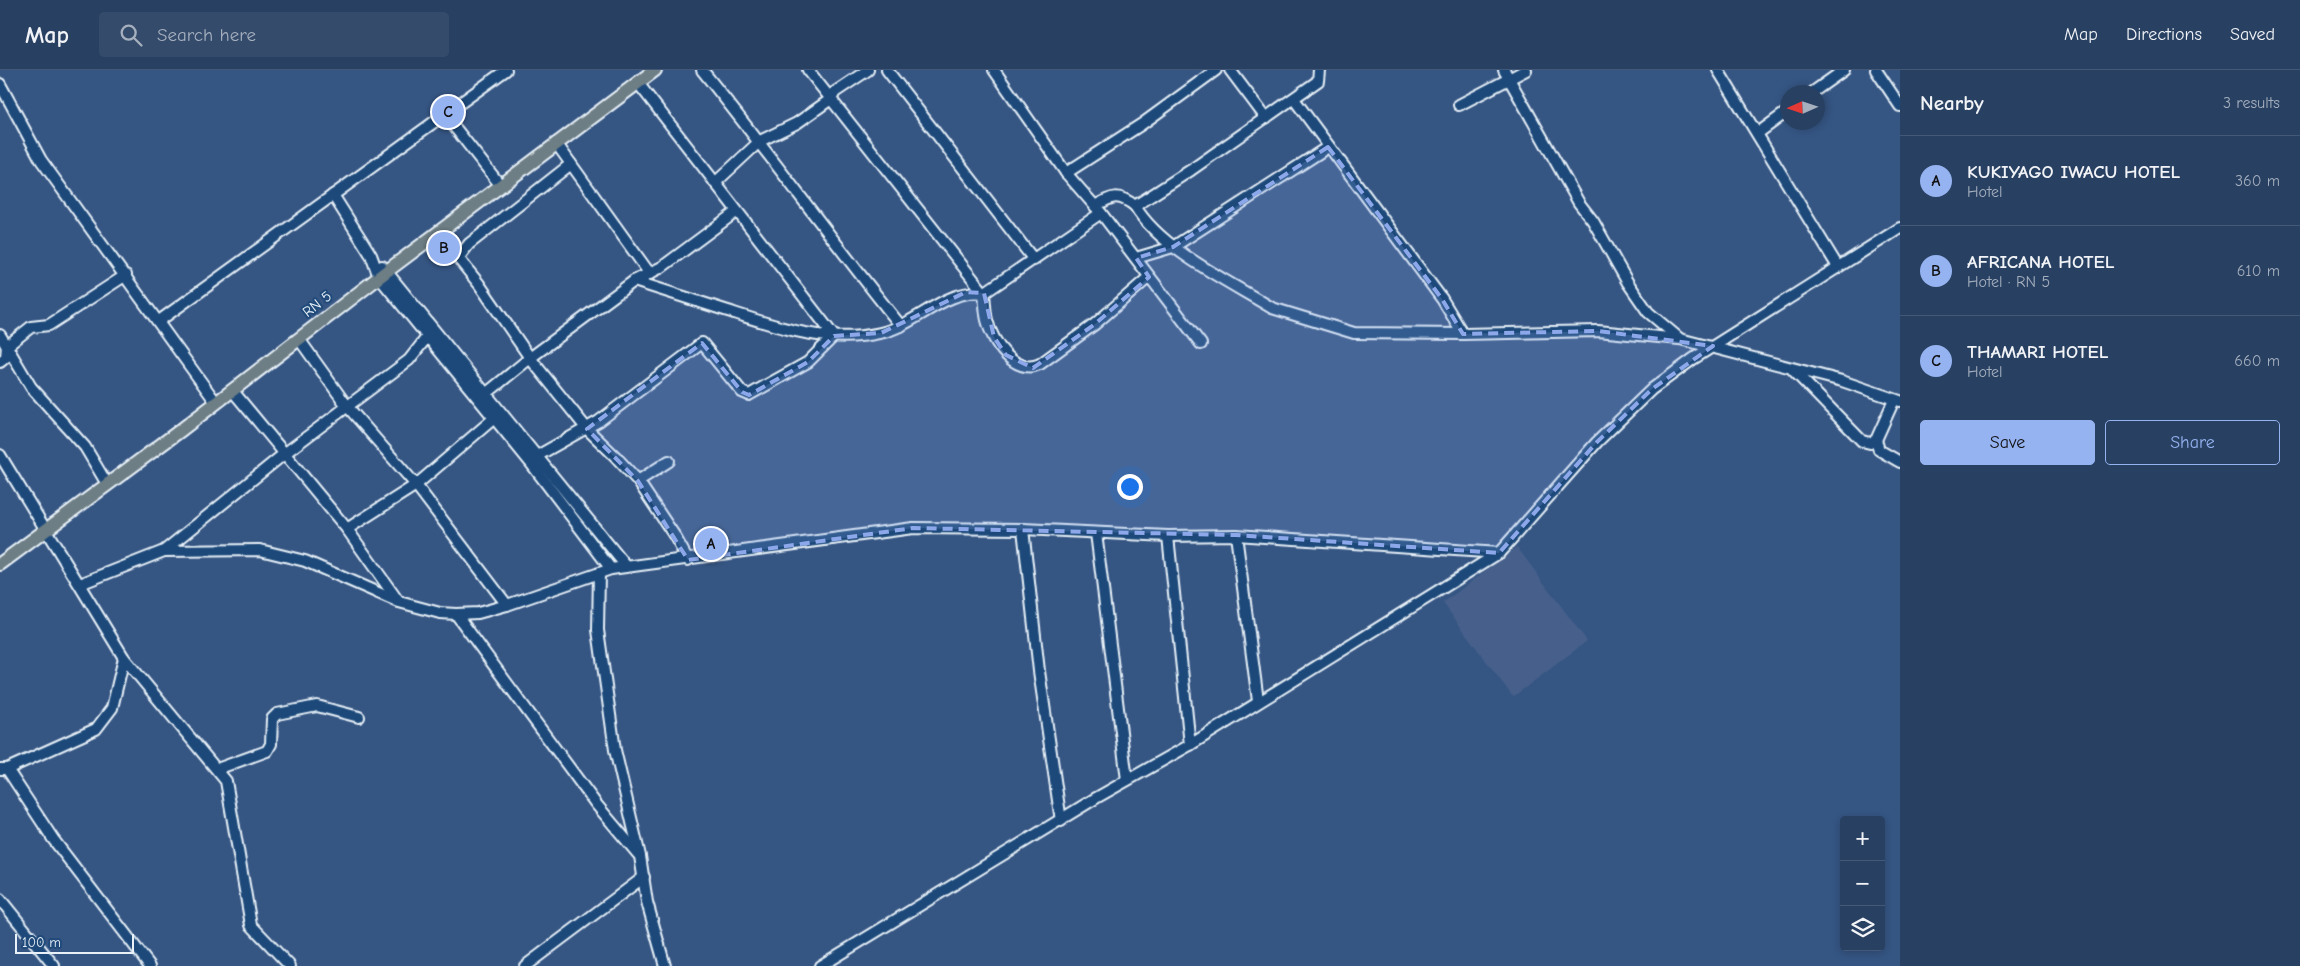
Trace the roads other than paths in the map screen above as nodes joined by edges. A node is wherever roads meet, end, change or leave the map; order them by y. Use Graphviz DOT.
graph roads {
  1 [pos="506,70"];
  2 [pos="655,70"];
  3 [pos="702,70"];
  4 [pos="808,70"];
  5 [pos="868,70"];
  6 [pos="887,70"];
  7 [pos="994,70"];
  8 [pos="1216,70"];
  9 [pos="1230,70"];
  10 [pos="1319,70"];
  11 [pos="1526,70"];
  12 [pos="1718,70"];
  13 [pos="1844,70"];
  14 [pos="1876,70"];
  15 [pos="1507,74"];
  16 [pos="638,83"];
  17 [pos="0,84"];
  18 [pos="1823,85"];
  19 [pos="831,99"];
  20 [pos="1294,99"];
  21 [pos="1459,104"];
  22 [pos="1900,106"];
  23 [pos="445,115"];
  24 [pos="1780,117"];
  25 [pos="1266,118"];
  26 [pos="1758,133"];
  27 [pos="760,142"];
  28 [pos="556,143"];
  29 [pos="1328,147"];
  30 [pos="571,164"];
  31 [pos="1066,173"];
  32 [pos="715,183"];
  33 [pos="501,186"];
  34 [pos="333,195"];
  35 [pos="1135,206"];
  36 [pos="1098,210"];
  37 [pos="736,212"];
  38 [pos="1900,228"];
  39 [pos="438,233"];
  40 [pos="1173,247"];
  41 [pos="459,258"];
  42 [pos="1136,258"];
  43 [pos="1034,260"];
  44 [pos="1838,267"];
  45 [pos="383,274"];
  46 [pos="650,274"];
  47 [pos="126,275"];
  48 [pos="1149,277"];
  49 [pos="634,281"];
  50 [pos="984,293"];
  51 [pos="159,322"];
  52 [pos="902,326"];
  53 [pos="431,332"];
  54 [pos="1463,334"];
  55 [pos="0,335"];
  56 [pos="834,336"];
  57 [pos="299,339"];
  58 [pos="1680,339"];
  59 [pos="1201,344"];
  60 [pos="7,346"];
  61 [pos="1713,346"];
  62 [pos="530,358"];
  63 [pos="0,362"];
  64 [pos="1792,369"];
  65 [pos="232,390"];
  66 [pos="487,394"];
  67 [pos="215,401"];
  68 [pos="1897,401"];
  69 [pos="347,406"];
  70 [pos="498,415"];
  71 [pos="587,429"];
  72 [pos="1876,440"];
  73 [pos="284,454"];
  74 [pos="0,455"];
  75 [pos="537,456"];
  76 [pos="669,461"];
  77 [pos="1900,462"];
  78 [pos="638,481"];
  79 [pos="107,484"];
  80 [pos="416,484"];
  81 [pos="46,529"];
  82 [pos="347,529"];
  83 [pos="1023,529"];
  84 [pos="1096,533"];
  85 [pos="1236,535"];
  86 [pos="1168,536"];
  87 [pos="164,551"];
  88 [pos="1498,553"];
  89 [pos="688,560"];
  90 [pos="0,564"];
  91 [pos="626,566"];
  92 [pos="611,569"];
  93 [pos="599,573"];
  94 [pos="80,584"];
  95 [pos="399,602"];
  96 [pos="507,605"];
  97 [pos="456,614"];
  98 [pos="124,658"];
  99 [pos="1258,701"];
  100 [pos="359,717"];
  101 [pos="1190,745"];
  102 [pos="4,769"];
  103 [pos="217,769"];
  104 [pos="1127,780"];
  105 [pos="1061,821"];
  106 [pos="640,856"];
  107 [pos="644,877"];
  108 [pos="0,899"];
  109 [pos="54,966"];
  110 [pos="150,966"];
  111 [pos="290,966"];
  112 [pos="525,966"];
  113 [pos="665,966"];
  114 [pos="820,966"];
  1 -- 23 [label="street"];
  2 -- 16 [label="main road, RN 5 / RN 5"];
  3 -- 27 [label="street"];
  4 -- 19 [label="street"];
  5 -- 19 [label="street"];
  6 -- 43 [label="street"];
  7 -- 31 [label="street"];
  8 -- 31 [label="street"];
  9 -- 25 [label="street"];
  10 -- 20 [label="street"];
  11 -- 15 [label="street"];
  12 -- 26 [label="street"];
  13 -- 18 [label="street"];
  14 -- 22 [label="street"];
  15 -- 21 [label="street"];
  15 -- 58 [label="street"];
  16 -- 28 [label="main road, RN 5 / RN 5"];
  16 -- 32 [label="street"];
  17 -- 47 [label="street"];
  19 -- 27 [label="street"];
  19 -- 50 [label="street"];
  20 -- 25 [label="street"];
  20 -- 29 [label="street"];
  23 -- 33 [label="street"];
  23 -- 34 [label="street"];
  24 -- 26 [label="street"];
  25 -- 35 [label="street"];
  26 -- 44 [label="street"];
  27 -- 32 [label="street"];
  27 -- 52 [label="street"];
  28 -- 30 [label="street"];
  28 -- 33 [label="main road, RN 5 / RN 5"];
  29 -- 40 [label="street"];
  29 -- 54 [label="street"];
  30 -- 41 [label="street"];
  30 -- 46 [label="street"];
  31 -- 36 [label="street"];
  32 -- 37 [label="street"];
  33 -- 39 [label="main road, RN 5 / RN 5"];
  34 -- 45 [label="street"];
  34 -- 51 [label="street"];
  35 -- 36 [label="street"];
  35 -- 40 [label="street"];
  36 -- 42 [label="street"];
  36 -- 43 [label="street"];
  37 -- 46 [label="street"];
  37 -- 56 [label="street"];
  38 -- 44 [label="street"];
  39 -- 41 [label="street"];
  39 -- 45 [label="main road, RN 5 / RN 5"];
  40 -- 42 [label="street"];
  40 -- 54 [label="street"];
  41 -- 62 [label="street"];
  42 -- 48 [label="street"];
  43 -- 50 [label="street"];
  44 -- 61 [label="street"];
  45 -- 53 [label="street"];
  45 -- 57 [label="main road, RN 5 / RN 5"];
  46 -- 49 [label="street"];
  47 -- 51 [label="street"];
  47 -- 60 [label="street"];
  48 -- 50 [label="street"];
  48 -- 59 [label="street"];
  49 -- 56 [label="street"];
  49 -- 62 [label="street"];
  50 -- 52 [label="street"];
  51 -- 67 [label="street"];
  52 -- 56 [label="street"];
  53 -- 66 [label="street"];
  53 -- 69 [label="street"];
  53 -- 70 [label="street"];
  54 -- 58 [label="street"];
  55 -- 60 [label="street"];
  56 -- 71 [label="street"];
  57 -- 65 [label="main road, RN 5 / RN 5"];
  57 -- 69 [label="street"];
  58 -- 61 [label="street"];
  60 -- 63 [label="street"];
  60 -- 79 [label="street"];
  61 -- 64 [label="street"];
  61 -- 88 [label="street"];
  62 -- 66 [label="street"];
  62 -- 71 [label="street"];
  64 -- 68 [label="street"];
  64 -- 72 [label="street"];
  65 -- 67 [label="main road, RN 5 / RN 5"];
  65 -- 73 [label="street"];
  66 -- 70 [label="street"];
  67 -- 79 [label="main road, RN 5 / RN 5"];
  68 -- 72 [label="street"];
  69 -- 73 [label="street"];
  69 -- 80 [label="street"];
  70 -- 75 [label="street"];
  70 -- 80 [label="street"];
  70 -- 92 [label="street"];
  71 -- 75 [label="street"];
  71 -- 78 [label="street"];
  72 -- 77 [label="street"];
  73 -- 82 [label="street"];
  73 -- 87 [label="street"];
  74 -- 81 [label="street"];
  75 -- 91 [label="street"];
  76 -- 78 [label="street"];
  78 -- 89 [label="street"];
  79 -- 81 [label="main road, RN 5 / RN 5"];
  80 -- 82 [label="street"];
  80 -- 96 [label="street"];
  81 -- 90 [label="main road, RN 5 / RN 5"];
  81 -- 94 [label="street"];
  82 -- 95 [label="street"];
  83 -- 84 [label="street"];
  83 -- 89 [label="street"];
  83 -- 105 [label="street"];
  84 -- 86 [label="street"];
  84 -- 104 [label="street"];
  85 -- 86 [label="street"];
  85 -- 88 [label="street"];
  85 -- 99 [label="street"];
  86 -- 101 [label="street"];
  87 -- 94 [label="street"];
  87 -- 95 [label="street"];
  88 -- 99 [label="street"];
  89 -- 91 [label="street"];
  91 -- 92 [label="street"];
  92 -- 93 [label="street"];
  93 -- 96 [label="street"];
  93 -- 106 [label="street"];
  94 -- 98 [label="street"];
  95 -- 97 [label="street"];
  96 -- 97 [label="street"];
  97 -- 106 [label="street"];
  98 -- 102 [label="street"];
  98 -- 103 [label="street"];
  99 -- 101 [label="street"];
  100 -- 103 [label="street"];
  101 -- 104 [label="street"];
  102 -- 110 [label="street"];
  103 -- 111 [label="street"];
  104 -- 105 [label="street"];
  105 -- 114 [label="street"];
  106 -- 107 [label="street"];
  107 -- 112 [label="street"];
  107 -- 113 [label="street"];
  108 -- 109 [label="street"];
}
